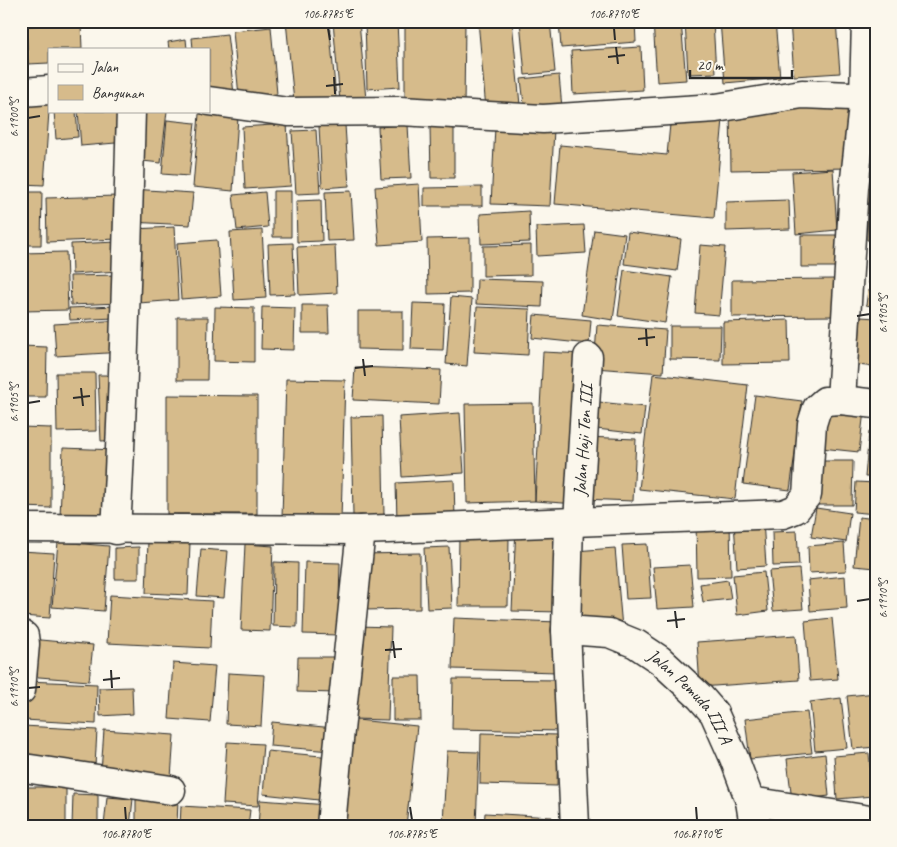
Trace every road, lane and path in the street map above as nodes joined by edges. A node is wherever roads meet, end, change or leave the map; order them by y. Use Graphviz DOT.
graph roads {
  1 [pos="866,21"];
  2 [pos="48,90"];
  3 [pos="21,93"];
  4 [pos="870,96"];
  5 [pos="210,101"];
  6 [pos="131,112"];
  7 [pos="588,357"];
  8 [pos="841,400"];
  9 [pos="876,404"];
  10 [pos="574,522"];
  11 [pos="21,528"];
  12 [pos="116,530"];
  13 [pos="361,530"];
  14 [pos="566,630"];
  15 [pos="21,634"];
  16 [pos="21,690"];
  17 [pos="21,766"];
  18 [pos="171,790"];
  19 [pos="752,814"];
  20 [pos="876,821"];
  21 [pos="332,826"];
  22 [pos="575,826"];
  1 -- 4 [label="street"];
  2 -- 3 [label="street"];
  4 -- 5 [label="street"];
  4 -- 8 [label="street"];
  6 -- 12 [label="street"];
  7 -- 10 [label="street, Jalan Haji Ten III"];
  8 -- 9 [label="street"];
  8 -- 10 [label="street"];
  10 -- 13 [label="street"];
  10 -- 14 [label="street, Jalan Haji Ten III"];
  11 -- 12 [label="street"];
  12 -- 13 [label="street"];
  13 -- 21 [label="street"];
  14 -- 19 [label="street, Jalan Pemuda III A"];
  14 -- 22 [label="street, Jalan Haji Ten III"];
  15 -- 16 [label="street"];
  17 -- 18 [label="street"];
  19 -- 20 [label="street"];
}
